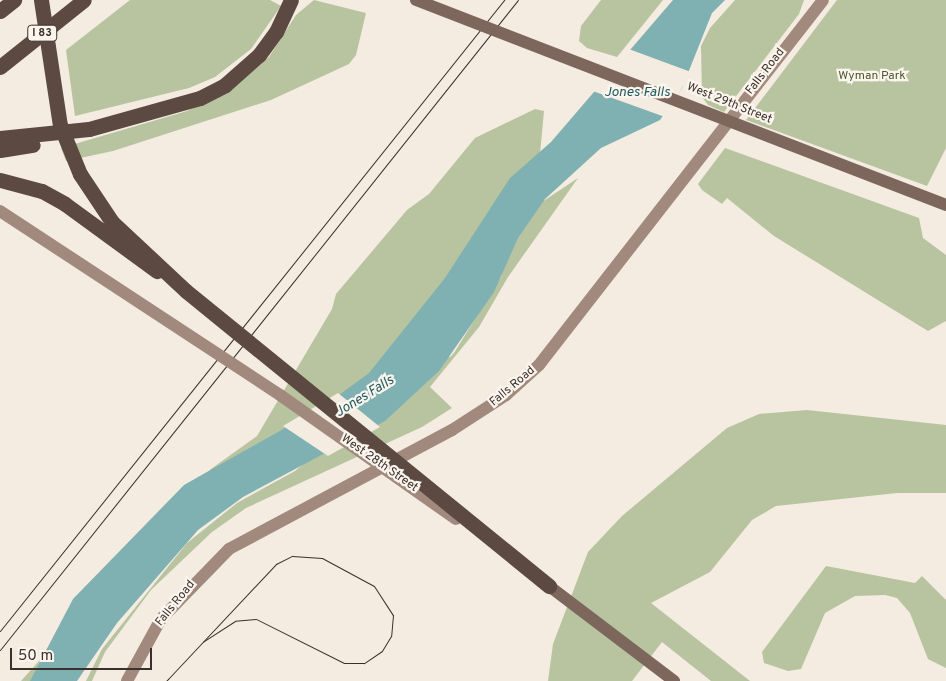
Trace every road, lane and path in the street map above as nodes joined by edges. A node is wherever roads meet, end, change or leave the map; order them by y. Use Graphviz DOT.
graph roads {
  1 [pos="14,0"];
  2 [pos="41,0"];
  3 [pos="84,0"];
  4 [pos="291,0"];
  5 [pos="416,0"];
  6 [pos="823,0"];
  7 [pos="0,11"];
  8 [pos="0,67"];
  9 [pos="89,129"];
  10 [pos="0,138"];
  11 [pos="0,150"];
  12 [pos="0,180"];
  13 [pos="946,205"];
  14 [pos="0,211"];
  15 [pos="186,291"];
  16 [pos="549,586"];
  17 [pos="127,681"];
  18 [pos="674,681"];
  1 -- 7 [label="highway"];
  2 -- 15 [label="highway, bridge"];
  3 -- 8 [label="highway, I 83"];
  4 -- 9 [label="highway"];
  5 -- 13 [label="main road, West 29th Street, bridge"];
  6 -- 17 [label="main road, Falls Road"];
  9 -- 10 [label="highway"];
  9 -- 11 [label="highway"];
  12 -- 15 [label="highway, bridge"];
  14 -- 16 [label="main road, West 28th Street, bridge"];
  15 -- 16 [label="highway, bridge"];
  16 -- 18 [label="main road, West 28th Street"];
}
